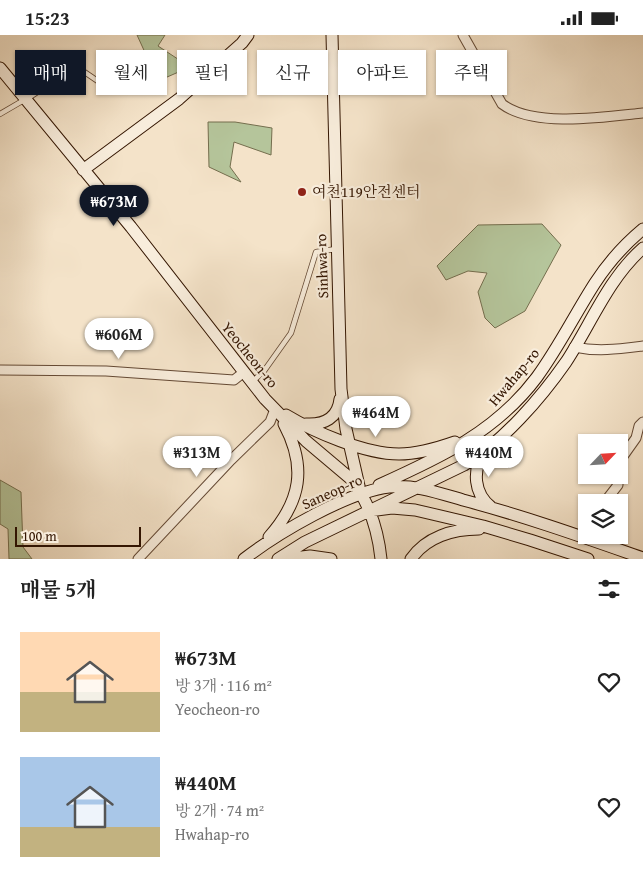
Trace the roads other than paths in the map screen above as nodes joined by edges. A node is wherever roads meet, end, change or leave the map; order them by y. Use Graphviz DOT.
graph roads {
  1 [pos="248,35"];
  2 [pos="332,35"];
  3 [pos="463,35"];
  4 [pos="0,68"];
  5 [pos="96,80"];
  6 [pos="26,99"];
  7 [pos="643,113"];
  8 [pos="0,114"];
  9 [pos="84,170"];
  10 [pos="643,229"];
  11 [pos="643,248"];
  12 [pos="336,249"];
  13 [pos="643,346"];
  14 [pos="574,347"];
  15 [pos="0,370"];
  16 [pos="244,372"];
  17 [pos="252,382"];
  18 [pos="341,389"];
  19 [pos="265,399"];
  20 [pos="276,409"];
  21 [pos="296,421"];
  22 [pos="643,422"];
  23 [pos="491,425"];
  24 [pos="349,443"];
  25 [pos="628,449"];
  26 [pos="486,451"];
  27 [pos="418,489"];
  28 [pos="361,493"];
  29 [pos="491,507"];
  30 [pos="369,511"];
  31 [pos="495,530"];
  32 [pos="578,530"];
  33 [pos="611,544"];
  34 [pos="254,551"];
  35 [pos="643,558"];
  36 [pos="138,559"];
  37 [pos="244,559"];
  38 [pos="278,559"];
  39 [pos="286,559"];
  40 [pos="331,559"];
  41 [pos="381,559"];
  42 [pos="410,559"];
  43 [pos="588,559"];
  1 -- 9 [label="main road"];
  2 -- 12 [label="main road, Sinhwa-ro"];
  3 -- 7 [label="street"];
  4 -- 6 [label="main road, Yeocheon-ro"];
  5 -- 6 [label="lane"];
  6 -- 8 [label="lane"];
  6 -- 9 [label="main road, Yeocheon-ro"];
  9 -- 16 [label="main road, Yeocheon-ro"];
  10 -- 23 [label="main road, Hwahap-ro"];
  11 -- 14 [label="main road, Hwahap-ro"];
  12 -- 17 [label="lane"];
  12 -- 18 [label="main road, Sinhwa-ro"];
  13 -- 14 [label="street"];
  14 -- 26 [label="main road, Hwahap-ro"];
  15 -- 16 [label="street"];
  16 -- 17 [label="main road, Yeocheon-ro"];
  17 -- 19 [label="main road, Yeocheon-ro"];
  18 -- 21 [label="main road"];
  18 -- 24 [label="main road, Sinhwa-ro"];
  19 -- 20 [label="main road, Yeocheon-ro"];
  19 -- 21 [label="main road"];
  20 -- 28 [label="main road, Yeocheon-ro"];
  20 -- 34 [label="main road"];
  20 -- 36 [label="street"];
  21 -- 24 [label="main road"];
  22 -- 25 [label="street"];
  23 -- 24 [label="main road"];
  23 -- 28 [label="main road, Hwahap-ro"];
  24 -- 28 [label="main road, Sinhwa-ro"];
  26 -- 27 [label="main road, Hwahap-ro"];
  26 -- 29 [label="main road"];
  27 -- 28 [label="main road, Saneop-ro"];
  27 -- 29 [label="main road, Saneop-ro"];
  27 -- 30 [label="main road, Hwahap-ro"];
  28 -- 30 [label="main road, Yeocheon-ro"];
  28 -- 34 [label="main road, Saneop-ro"];
  29 -- 32 [label="main road, Saneop-ro"];
  30 -- 31 [label="main road"];
  30 -- 38 [label="main road"];
  30 -- 41 [label="main road, Yeocheon-ro"];
  31 -- 42 [label="main road"];
  31 -- 43 [label="main road"];
  33 -- 35 [label="main road, Saneop-ro"];
  34 -- 37 [label="main road, Saneop-ro"];
  39 -- 40 [label="main road"];
}
